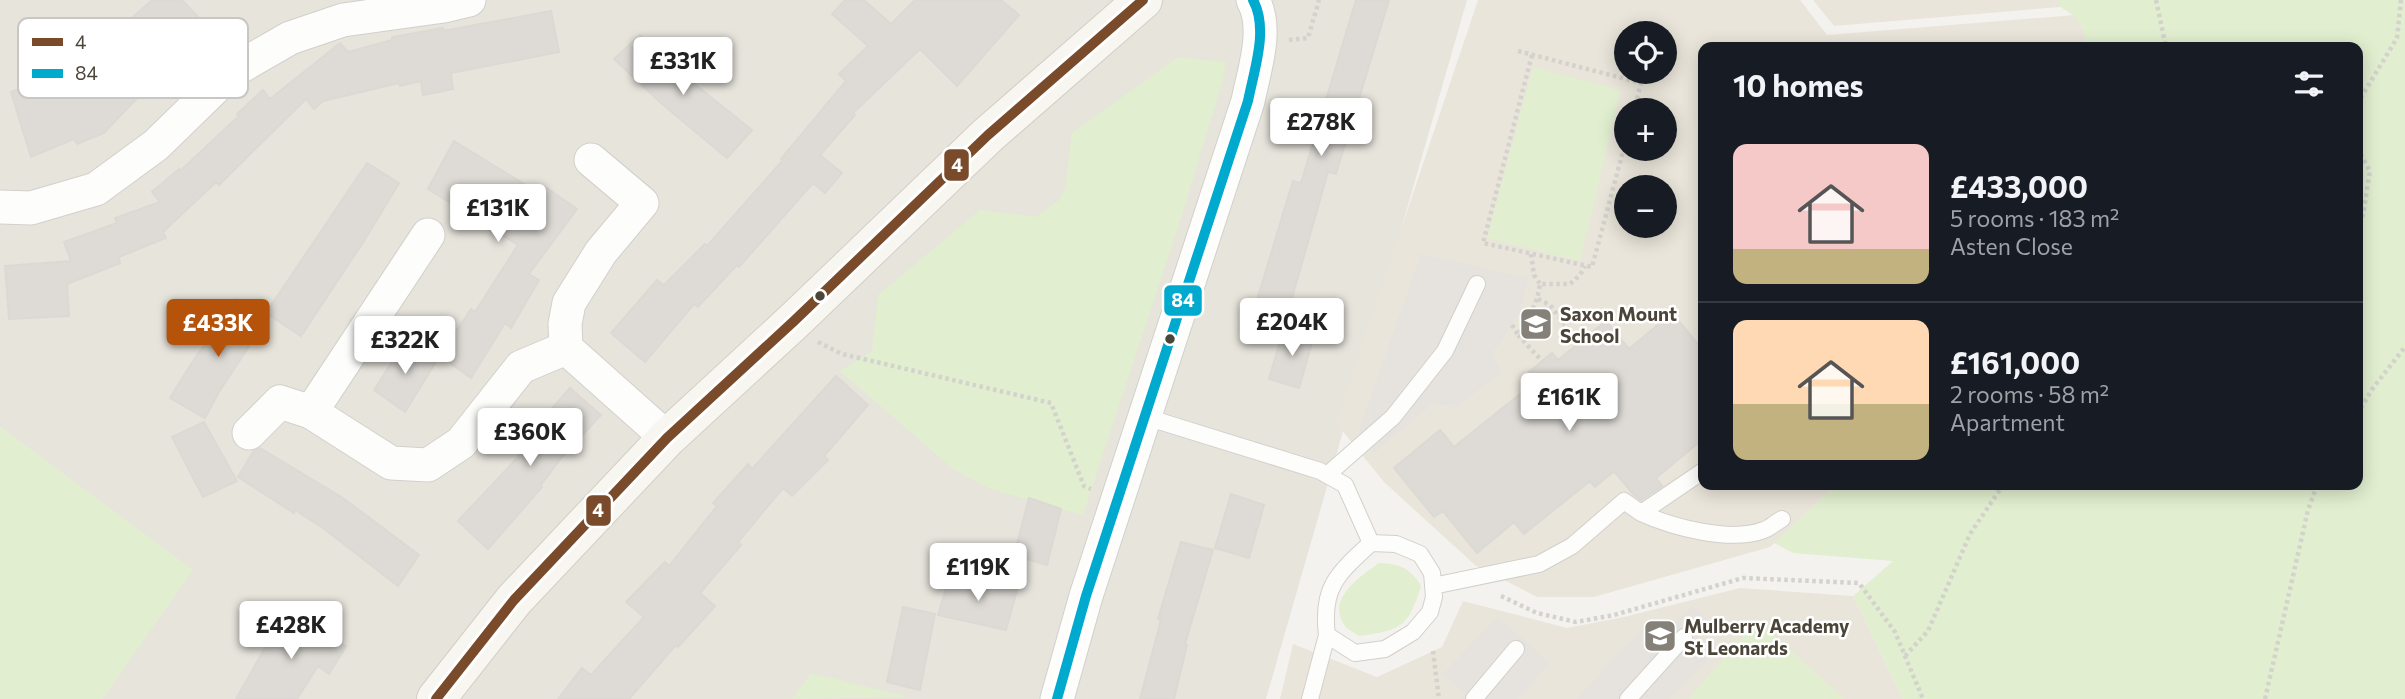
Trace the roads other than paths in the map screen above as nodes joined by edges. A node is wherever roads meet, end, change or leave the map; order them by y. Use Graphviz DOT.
graph roads {
  1 [pos="469,0"];
  2 [pos="1143,0"];
  3 [pos="1253,0"];
  4 [pos="248,62"];
  5 [pos="204,98"];
  6 [pos="591,160"];
  7 [pos="0,207"];
  8 [pos="428,235"];
  9 [pos="1477,284"];
  10 [pos="566,348"];
  11 [pos="311,412"];
  12 [pos="1146,417"];
  13 [pos="249,433"];
  14 [pos="667,438"];
  15 [pos="1698,474"];
  16 [pos="1327,475"];
  17 [pos="1641,513"];
  18 [pos="1782,519"];
  19 [pos="1371,543"];
  20 [pos="1433,586"];
  21 [pos="1327,635"];
  22 [pos="1684,637"];
  23 [pos="1517,649"];
  24 [pos="436,699"];
  25 [pos="1058,699"];
  26 [pos="1310,699"];
  27 [pos="1474,699"];
  28 [pos="1628,699"];
  1 -- 4 [label="street"];
  2 -- 14 [label="main road"];
  3 -- 12 [label="street"];
  5 -- 7 [label="street"];
  6 -- 10 [label="street"];
  8 -- 11 [label="street"];
  9 -- 16 [label="lane"];
  10 -- 11 [label="street"];
  10 -- 14 [label="street"];
  11 -- 13 [label="street"];
  12 -- 16 [label="lane"];
  12 -- 25 [label="street"];
  14 -- 24 [label="main road"];
  15 -- 17 [label="lane"];
  16 -- 19 [label="lane"];
  17 -- 18 [label="lane"];
  17 -- 20 [label="lane"];
  19 -- 20 [label="lane"];
  19 -- 21 [label="lane"];
  20 -- 21 [label="lane"];
  21 -- 26 [label="lane"];
  22 -- 28 [label="lane"];
  23 -- 27 [label="lane"];
}
